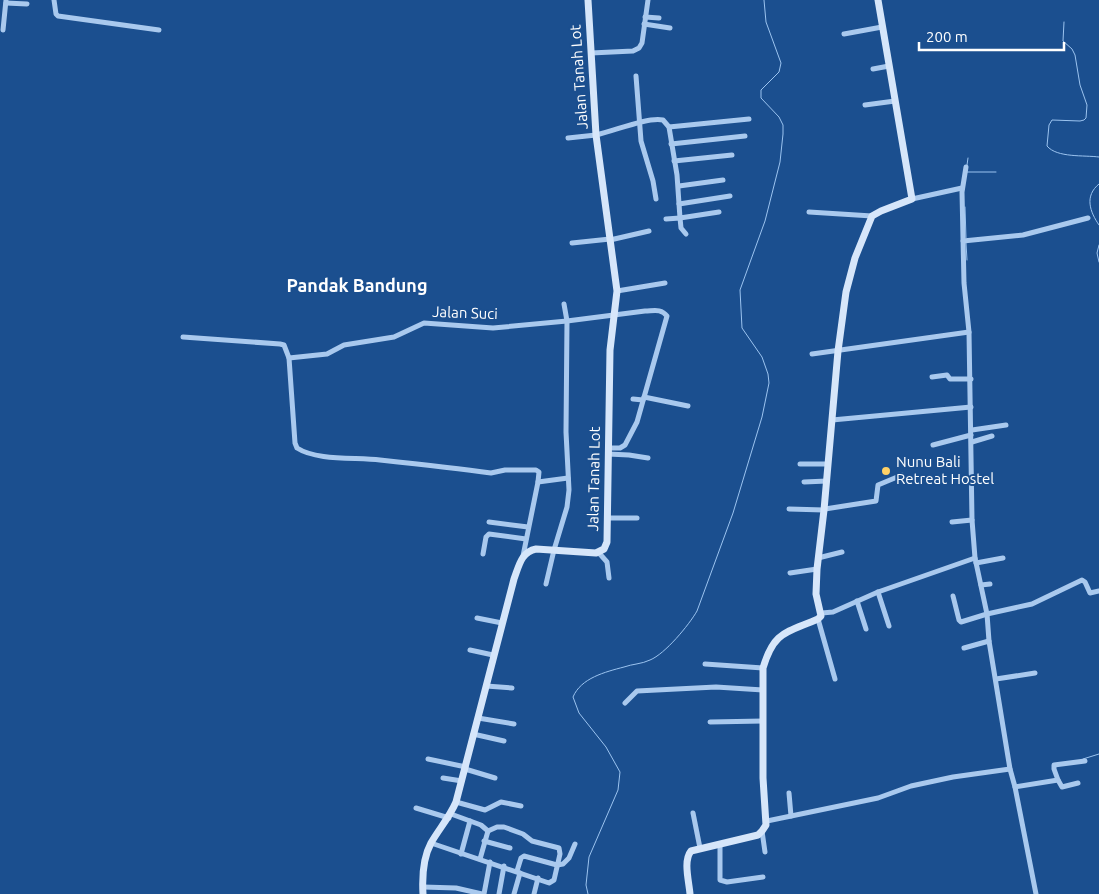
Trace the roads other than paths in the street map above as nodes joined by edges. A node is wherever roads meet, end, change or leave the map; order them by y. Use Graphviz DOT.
graph roads {
  1 [pos="54,0"];
  2 [pos="588,0"];
  3 [pos="648,0"];
  4 [pos="878,0"];
  5 [pos="6,2"];
  6 [pos="27,4"];
  7 [pos="645,17"];
  8 [pos="659,18"];
  9 [pos="644,24"];
  10 [pos="882,26"];
  11 [pos="670,28"];
  12 [pos="3,30"];
  13 [pos="159,30"];
  14 [pos="844,34"];
  15 [pos="591,53"];
  16 [pos="888,66"];
  17 [pos="874,69"];
  18 [pos="636,76"];
  19 [pos="894,101"];
  20 [pos="865,105"];
  21 [pos="749,118"];
  22 [pos="639,124"];
  23 [pos="669,127"];
  24 [pos="596,135"];
  25 [pos="745,136"];
  26 [pos="568,138"];
  27 [pos="671,144"];
  28 [pos="732,155"];
  29 [pos="674,161"];
  30 [pos="966,167"];
  31 [pos="723,180"];
  32 [pos="678,186"];
  33 [pos="962,189"];
  34 [pos="730,196"];
  35 [pos="656,199"];
  36 [pos="910,200"];
  37 [pos="679,204"];
  38 [pos="719,212"];
  39 [pos="809,212"];
  40 [pos="872,216"];
  41 [pos="680,218"];
  42 [pos="1088,218"];
  43 [pos="666,219"];
  44 [pos="649,231"];
  45 [pos="686,234"];
  46 [pos="610,239"];
  47 [pos="963,240"];
  48 [pos="572,243"];
  49 [pos="665,283"];
  50 [pos="617,291"];
  51 [pos="564,304"];
  52 [pos="615,315"];
  53 [pos="568,321"];
  54 [pos="970,332"];
  55 [pos="183,337"];
  56 [pos="840,350"];
  57 [pos="812,354"];
  58 [pos="290,358"];
  59 [pos="932,377"];
  60 [pos="971,379"];
  61 [pos="634,399"];
  62 [pos="644,399"];
  63 [pos="688,406"];
  64 [pos="971,407"];
  65 [pos="832,420"];
  66 [pos="1006,425"];
  67 [pos="972,433"];
  68 [pos="992,436"];
  69 [pos="972,442"];
  70 [pos="933,444"];
  71 [pos="608,451"];
  72 [pos="648,458"];
  73 [pos="800,464"];
  74 [pos="828,464"];
  75 [pos="902,475"];
  76 [pos="568,478"];
  77 [pos="827,481"];
  78 [pos="538,482"];
  79 [pos="804,482"];
  80 [pos="789,509"];
  81 [pos="824,509"];
  82 [pos="607,518"];
  83 [pos="637,518"];
  84 [pos="972,520"];
  85 [pos="489,522"];
  86 [pos="952,522"];
  87 [pos="528,527"];
  88 [pos="526,539"];
  89 [pos="554,550"];
  90 [pos="842,552"];
  91 [pos="599,553"];
  92 [pos="483,554"];
  93 [pos="523,556"];
  94 [pos="818,558"];
  95 [pos="1003,558"];
  96 [pos="975,561"];
  97 [pos="817,569"];
  98 [pos="790,573"];
  99 [pos="609,578"];
  100 [pos="546,584"];
  101 [pos="990,584"];
  102 [pos="981,585"];
  103 [pos="1099,591"];
  104 [pos="878,592"];
  105 [pos="953,596"];
  106 [pos="857,601"];
  107 [pos="987,614"];
  108 [pos="820,616"];
  109 [pos="477,618"];
  110 [pos="502,623"];
  111 [pos="889,626"];
  112 [pos="866,629"];
  113 [pos="989,641"];
  114 [pos="964,648"];
  115 [pos="470,650"];
  116 [pos="493,655"];
  117 [pos="705,664"];
  118 [pos="763,668"];
  119 [pos="1035,673"];
  120 [pos="835,679"];
  121 [pos="996,679"];
  122 [pos="486,686"];
  123 [pos="512,688"];
  124 [pos="763,690"];
  125 [pos="625,703"];
  126 [pos="478,718"];
  127 [pos="763,721"];
  128 [pos="710,722"];
  129 [pos="514,724"];
  130 [pos="474,734"];
  131 [pos="504,741"];
  132 [pos="428,759"];
  133 [pos="1085,761"];
  134 [pos="465,768"];
  135 [pos="1010,769"];
  136 [pos="443,778"];
  137 [pos="495,778"];
  138 [pos="1058,780"];
  139 [pos="462,781"];
  140 [pos="1078,783"];
  141 [pos="1015,787"];
  142 [pos="789,793"];
  143 [pos="456,802"];
  144 [pos="521,806"];
  145 [pos="416,808"];
  146 [pos="693,813"];
  147 [pos="450,816"];
  148 [pos="791,816"];
  149 [pos="470,821"];
  150 [pos="767,821"];
  151 [pos="488,831"];
  152 [pos="762,832"];
  153 [pos="484,842"];
  154 [pos="431,843"];
  155 [pos="575,844"];
  156 [pos="720,844"];
  157 [pos="510,848"];
  158 [pos="700,848"];
  159 [pos="765,852"];
  160 [pos="461,854"];
  161 [pos="480,859"];
  162 [pos="490,862"];
  163 [pos="558,865"];
  164 [pos="504,866"];
  165 [pos="519,872"];
  166 [pos="763,877"];
  167 [pos="538,878"];
  168 [pos="423,890"];
  169 [pos="483,894"];
  170 [pos="499,894"];
  171 [pos="514,894"];
  172 [pos="534,894"];
  173 [pos="690,894"];
  174 [pos="1036,894"];
  1 -- 13 [label="street"];
  2 -- 15 [label="street, Jalan Tanah Lot"];
  3 -- 7 [label="street"];
  4 -- 10 [label="street"];
  5 -- 6 [label="street"];
  5 -- 12 [label="street"];
  7 -- 8 [label="street"];
  7 -- 9 [label="street"];
  9 -- 11 [label="street"];
  9 -- 15 [label="street"];
  10 -- 14 [label="street"];
  10 -- 16 [label="street"];
  15 -- 24 [label="street, Jalan Tanah Lot"];
  16 -- 17 [label="street"];
  16 -- 19 [label="street"];
  18 -- 22 [label="street"];
  19 -- 20 [label="street"];
  19 -- 36 [label="street"];
  21 -- 23 [label="street"];
  22 -- 23 [label="street"];
  22 -- 24 [label="street"];
  22 -- 35 [label="street"];
  23 -- 27 [label="street"];
  24 -- 26 [label="street"];
  24 -- 46 [label="street, Jalan Tanah Lot"];
  25 -- 27 [label="street"];
  27 -- 29 [label="street"];
  28 -- 29 [label="street"];
  29 -- 32 [label="street"];
  30 -- 33 [label="street"];
  31 -- 32 [label="street"];
  32 -- 37 [label="street"];
  33 -- 36 [label="street"];
  33 -- 47 [label="street"];
  34 -- 37 [label="street"];
  36 -- 40 [label="street"];
  37 -- 41 [label="street"];
  38 -- 41 [label="street"];
  39 -- 40 [label="street"];
  40 -- 56 [label="street"];
  41 -- 43 [label="street"];
  41 -- 45 [label="street"];
  42 -- 47 [label="street"];
  44 -- 46 [label="street"];
  46 -- 48 [label="street"];
  46 -- 50 [label="street, Jalan Tanah Lot"];
  47 -- 54 [label="street"];
  49 -- 50 [label="street"];
  50 -- 52 [label="street, Jalan Tanah Lot"];
  51 -- 53 [label="street"];
  52 -- 53 [label="street, Jalan Suci"];
  52 -- 62 [label="street, Jalan Suci"];
  52 -- 71 [label="street, Jalan Tanah Lot"];
  53 -- 58 [label="street, Jalan Suci"];
  53 -- 76 [label="street"];
  54 -- 56 [label="street"];
  54 -- 60 [label="street"];
  55 -- 58 [label="street"];
  56 -- 57 [label="street"];
  56 -- 65 [label="street"];
  58 -- 78 [label="street"];
  59 -- 60 [label="street"];
  60 -- 64 [label="street"];
  61 -- 62 [label="street"];
  62 -- 63 [label="street"];
  62 -- 71 [label="street"];
  64 -- 65 [label="street"];
  64 -- 67 [label="street"];
  65 -- 74 [label="street"];
  66 -- 67 [label="street"];
  67 -- 69 [label="street"];
  67 -- 70 [label="street"];
  68 -- 69 [label="street"];
  69 -- 84 [label="street"];
  71 -- 72 [label="street"];
  71 -- 82 [label="street, Jalan Tanah Lot"];
  73 -- 74 [label="street"];
  74 -- 77 [label="street"];
  75 -- 81 [label="street"];
  76 -- 78 [label="street"];
  76 -- 89 [label="street"];
  77 -- 79 [label="street"];
  77 -- 81 [label="street"];
  78 -- 87 [label="street"];
  80 -- 81 [label="street"];
  81 -- 94 [label="street"];
  82 -- 83 [label="street"];
  82 -- 91 [label="street, Jalan Tanah Lot"];
  84 -- 86 [label="street"];
  84 -- 96 [label="street"];
  85 -- 87 [label="street"];
  87 -- 88 [label="street"];
  88 -- 92 [label="street"];
  88 -- 93 [label="street"];
  89 -- 91 [label="street, Jalan Tanah Lot"];
  89 -- 93 [label="street, Jalan Tanah Lot"];
  89 -- 100 [label="street"];
  90 -- 94 [label="street"];
  91 -- 99 [label="street"];
  93 -- 110 [label="street"];
  94 -- 97 [label="street"];
  95 -- 96 [label="street"];
  96 -- 102 [label="street"];
  96 -- 104 [label="street"];
  97 -- 98 [label="street"];
  97 -- 108 [label="street"];
  101 -- 102 [label="street"];
  102 -- 107 [label="street"];
  103 -- 107 [label="street"];
  104 -- 106 [label="street"];
  104 -- 111 [label="street"];
  105 -- 107 [label="street"];
  106 -- 108 [label="street"];
  106 -- 112 [label="street"];
  107 -- 113 [label="street"];
  108 -- 118 [label="street"];
  108 -- 120 [label="street"];
  109 -- 110 [label="street"];
  110 -- 116 [label="street"];
  113 -- 114 [label="street"];
  113 -- 121 [label="street"];
  115 -- 116 [label="street"];
  116 -- 122 [label="street"];
  117 -- 118 [label="street"];
  118 -- 124 [label="street"];
  119 -- 121 [label="street"];
  121 -- 135 [label="street"];
  122 -- 123 [label="street"];
  122 -- 126 [label="street"];
  124 -- 125 [label="street"];
  124 -- 127 [label="street"];
  126 -- 129 [label="street"];
  126 -- 130 [label="street"];
  127 -- 128 [label="street"];
  127 -- 150 [label="street"];
  130 -- 131 [label="street"];
  130 -- 134 [label="street"];
  132 -- 134 [label="street"];
  133 -- 138 [label="street"];
  134 -- 137 [label="street"];
  134 -- 139 [label="street"];
  135 -- 141 [label="street"];
  135 -- 148 [label="street"];
  136 -- 139 [label="street"];
  138 -- 140 [label="street"];
  138 -- 141 [label="street"];
  139 -- 143 [label="street"];
  141 -- 174 [label="street"];
  142 -- 148 [label="street"];
  143 -- 144 [label="street"];
  143 -- 147 [label="street"];
  145 -- 147 [label="street"];
  146 -- 158 [label="street"];
  147 -- 149 [label="street"];
  147 -- 154 [label="street"];
  148 -- 150 [label="street"];
  149 -- 151 [label="street"];
  149 -- 160 [label="street"];
  150 -- 152 [label="street"];
  151 -- 153 [label="street"];
  151 -- 163 [label="street"];
  152 -- 156 [label="street"];
  152 -- 159 [label="street"];
  153 -- 157 [label="street"];
  153 -- 161 [label="street"];
  154 -- 160 [label="street"];
  154 -- 168 [label="street"];
  155 -- 163 [label="street"];
  156 -- 158 [label="street"];
  156 -- 166 [label="street"];
  158 -- 173 [label="street"];
  160 -- 161 [label="street"];
  161 -- 162 [label="street"];
  162 -- 164 [label="street"];
  162 -- 169 [label="street"];
  163 -- 165 [label="street"];
  163 -- 167 [label="street"];
  164 -- 165 [label="street"];
  164 -- 170 [label="street"];
  165 -- 167 [label="street"];
  165 -- 171 [label="street"];
  167 -- 172 [label="street"];
  168 -- 169 [label="street"];
}
